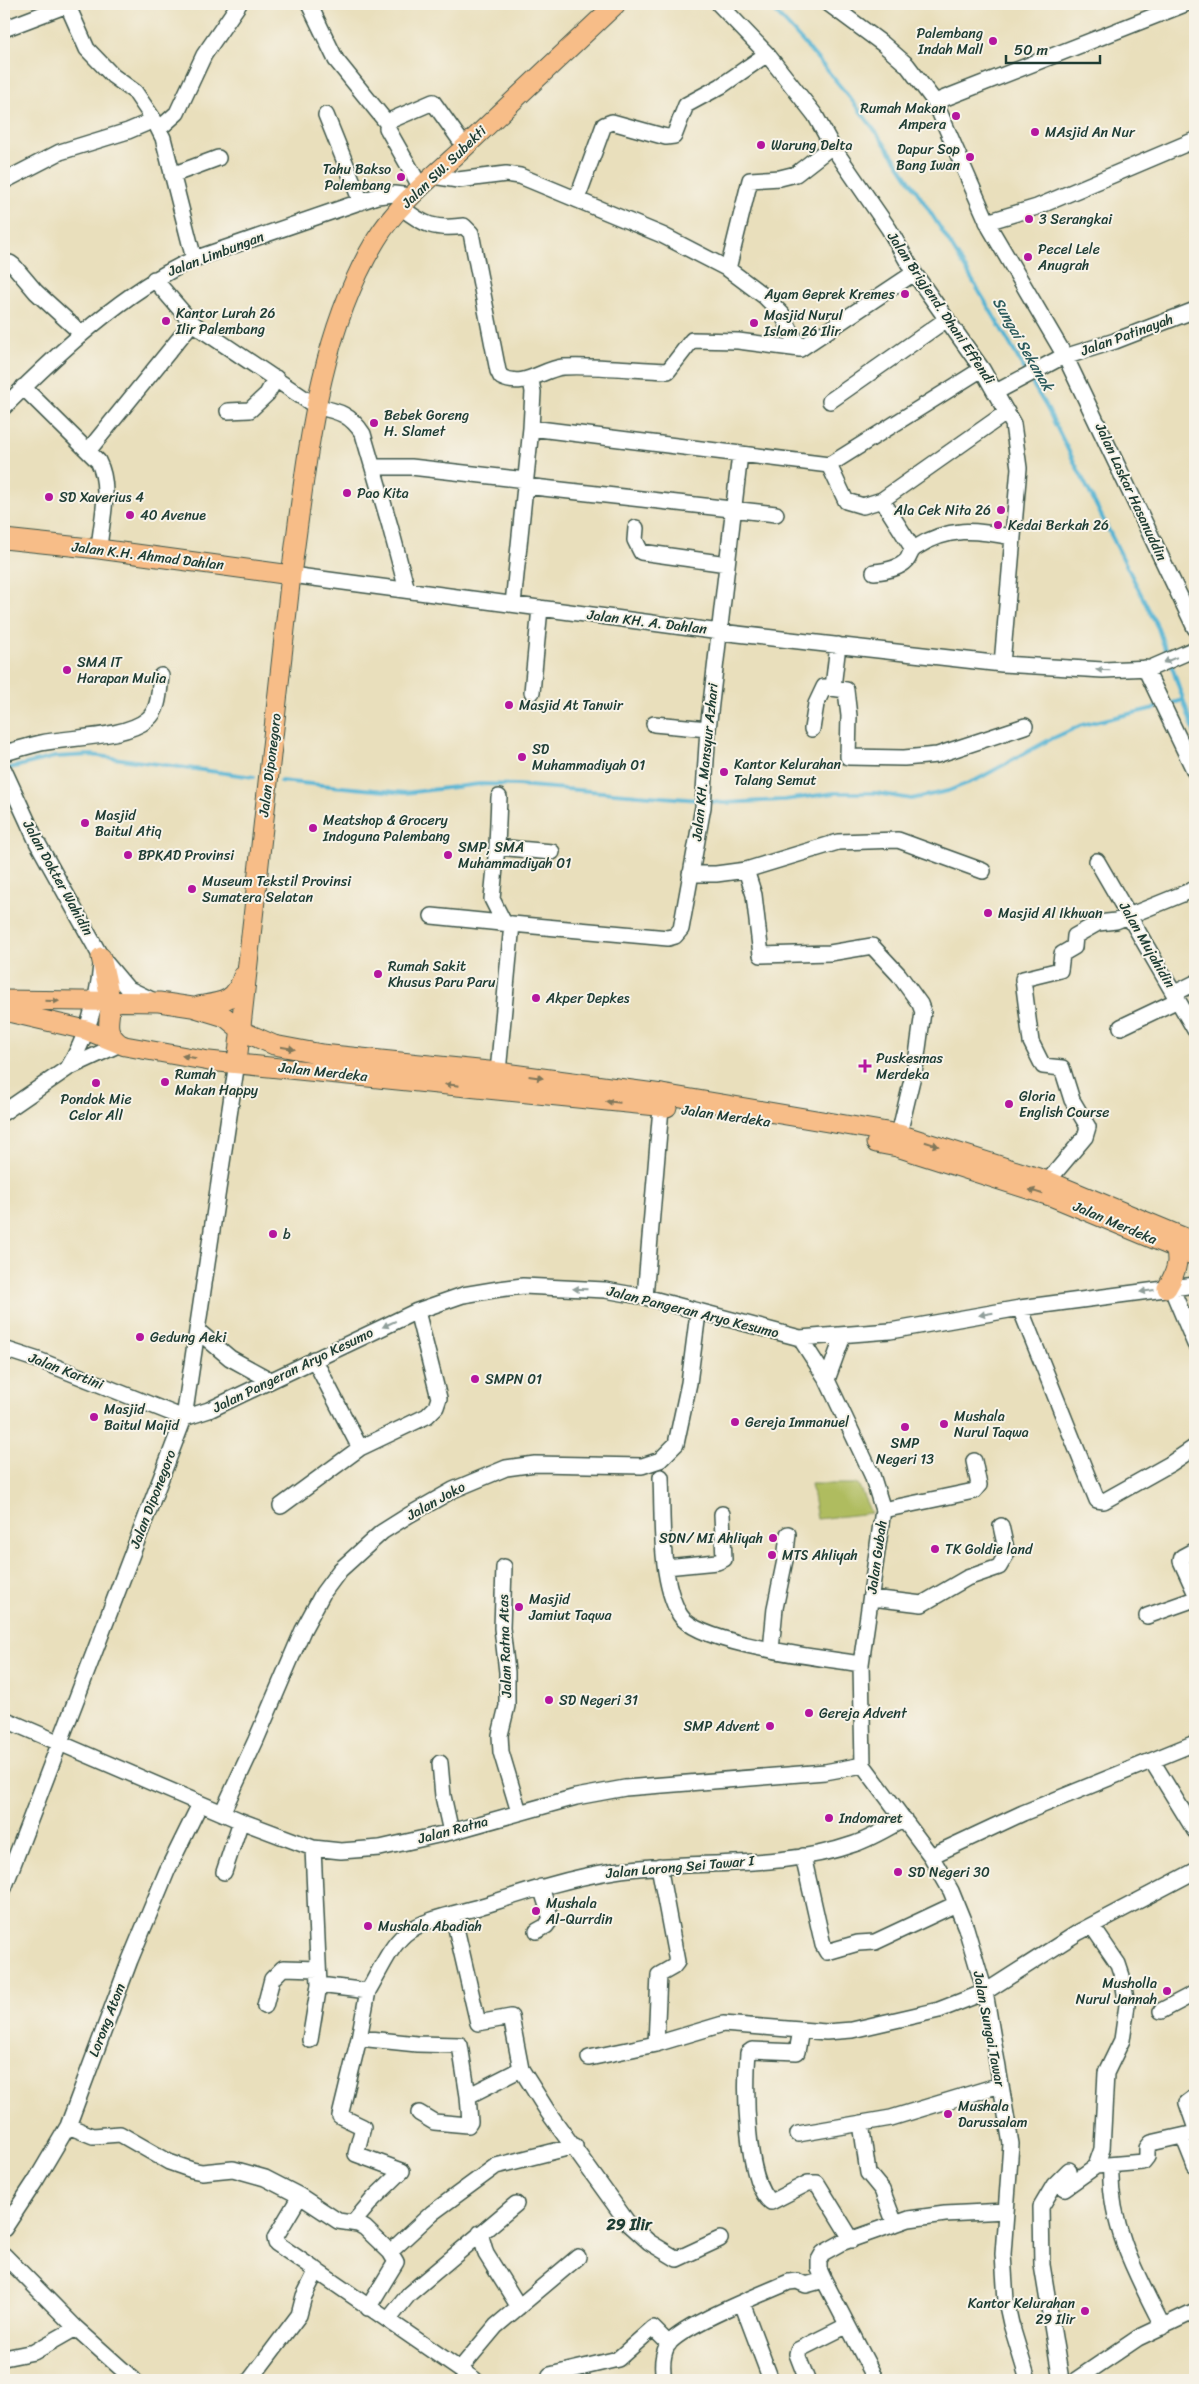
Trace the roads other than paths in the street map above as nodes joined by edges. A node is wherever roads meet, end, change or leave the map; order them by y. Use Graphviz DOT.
graph roads {
  1 [pos="67,4"];
  2 [pos="239,4"];
  3 [pos="309,4"];
  4 [pos="616,4"];
  5 [pos="719,4"];
  6 [pos="829,4"];
  7 [pos="1185,4"];
  8 [pos="4,29"];
  9 [pos="767,54"];
  10 [pos="935,102"];
  11 [pos="326,114"];
  12 [pos="386,123"];
  13 [pos="156,125"];
  14 [pos="1195,140"];
  15 [pos="832,146"];
  16 [pos="465,147"];
  17 [pos="218,158"];
  18 [pos="172,175"];
  19 [pos="4,181"];
  20 [pos="416,191"];
  21 [pos="577,199"];
  22 [pos="361,202"];
  23 [pos="987,222"];
  24 [pos="194,259"];
  25 [pos="4,264"];
  26 [pos="728,269"];
  27 [pos="914,273"];
  28 [pos="154,279"];
  29 [pos="1195,310"];
  30 [pos="947,319"];
  31 [pos="192,323"];
  32 [pos="82,334"];
  33 [pos="800,349"];
  34 [pos="1062,358"];
  35 [pos="982,369"];
  36 [pos="276,378"];
  37 [pos="531,380"];
  38 [pos="23,387"];
  39 [pos="1003,389"];
  40 [pos="830,401"];
  41 [pos="4,407"];
  42 [pos="317,407"];
  43 [pos="228,411"];
  44 [pos="1007,412"];
  45 [pos="532,428"];
  46 [pos="88,451"];
  47 [pos="740,454"];
  48 [pos="829,465"];
  49 [pos="373,467"];
  50 [pos="526,483"];
  51 [pos="882,500"];
  52 [pos="734,509"];
  53 [pos="776,514"];
  54 [pos="636,528"];
  55 [pos="1012,537"];
  56 [pos="4,539"];
  57 [pos="99,548"];
  58 [pos="913,549"];
  59 [pos="727,564"];
  60 [pos="874,572"];
  61 [pos="291,575"];
  62 [pos="407,590"];
  63 [pos="513,604"];
  64 [pos="540,608"];
  65 [pos="1195,628"];
  66 [pos="720,632"];
  67 [pos="838,645"];
  68 [pos="1193,652"];
  69 [pos="1002,664"];
  70 [pos="1148,668"];
  71 [pos="161,676"];
  72 [pos="833,687"];
  73 [pos="532,692"];
  74 [pos="654,724"];
  75 [pos="1025,726"];
  76 [pos="708,729"];
  77 [pos="812,729"];
  78 [pos="4,753"];
  79 [pos="5,772"];
  80 [pos="1195,772"];
  81 [pos="499,798"];
  82 [pos="498,847"];
  83 [pos="552,852"];
  84 [pos="1097,861"];
  85 [pos="746,870"];
  86 [pos="983,871"];
  87 [pos="690,874"];
  88 [pos="1195,889"];
  89 [pos="432,916"];
  90 [pos="1130,916"];
  91 [pos="508,923"];
  92 [pos="101,956"];
  93 [pos="249,956"];
  94 [pos="1195,983"];
  95 [pos="1177,996"];
  96 [pos="4,1000"];
  97 [pos="159,1002"];
  98 [pos="102,1003"];
  99 [pos="192,1007"];
  100 [pos="4,1011"];
  101 [pos="1121,1027"];
  102 [pos="86,1030"];
  103 [pos="242,1030"];
  104 [pos="1195,1030"];
  105 [pos="120,1044"];
  106 [pos="237,1062"];
  107 [pos="68,1068"];
  108 [pos="498,1072"];
  109 [pos="662,1100"];
  110 [pos="4,1112"];
  111 [pos="899,1134"];
  112 [pos="1048,1181"];
  113 [pos="1164,1229"];
  114 [pos="1195,1242"];
  115 [pos="1175,1248"];
  116 [pos="1195,1256"];
  117 [pos="1195,1285"];
  118 [pos="1169,1288"];
  119 [pos="645,1297"];
  120 [pos="1020,1308"];
  121 [pos="417,1311"];
  122 [pos="698,1313"];
  123 [pos="198,1331"];
  124 [pos="843,1336"];
  125 [pos="800,1338"];
  126 [pos="1195,1344"];
  127 [pos="4,1349"];
  128 [pos="314,1359"];
  129 [pos="270,1380"];
  130 [pos="827,1380"];
  131 [pos="184,1418"];
  132 [pos="1195,1447"];
  133 [pos="360,1448"];
  134 [pos="974,1461"];
  135 [pos="661,1477"];
  136 [pos="281,1506"];
  137 [pos="883,1510"];
  138 [pos="722,1514"];
  139 [pos="1000,1526"];
  140 [pos="788,1534"];
  141 [pos="1195,1550"];
  142 [pos="504,1567"];
  143 [pos="666,1567"];
  144 [pos="1195,1592"];
  145 [pos="872,1598"];
  146 [pos="1195,1599"];
  147 [pos="1146,1616"];
  148 [pos="771,1650"];
  149 [pos="861,1664"];
  150 [pos="4,1719"];
  151 [pos="1195,1743"];
  152 [pos="59,1745"];
  153 [pos="1152,1761"];
  154 [pos="440,1763"];
  155 [pos="863,1765"];
  156 [pos="200,1804"];
  157 [pos="519,1812"];
  158 [pos="222,1813"];
  159 [pos="904,1819"];
  160 [pos="241,1821"];
  161 [pos="1195,1831"];
  162 [pos="451,1832"];
  163 [pos="313,1848"];
  164 [pos="803,1856"];
  165 [pos="931,1856"];
  166 [pos="659,1866"];
  167 [pos="1195,1871"];
  168 [pos="224,1872"];
  169 [pos="541,1887"];
  170 [pos="4,1888"];
  171 [pos="956,1904"];
  172 [pos="453,1915"];
  173 [pos="1087,1928"];
  174 [pos="537,1931"];
  175 [pos="319,1977"];
  176 [pos="368,1991"];
  177 [pos="985,1992"];
  178 [pos="1195,1993"];
  179 [pos="265,2006"];
  180 [pos="1161,2011"];
  181 [pos="802,2030"];
  182 [pos="359,2038"];
  183 [pos="310,2040"];
  184 [pos="656,2044"];
  185 [pos="589,2058"];
  186 [pos="521,2069"];
  187 [pos="1000,2085"];
  188 [pos="468,2096"];
  189 [pos="1195,2098"];
  190 [pos="419,2113"];
  191 [pos="861,2123"];
  192 [pos="68,2126"];
  193 [pos="1191,2132"];
  194 [pos="798,2134"];
  195 [pos="575,2146"];
  196 [pos="1104,2165"];
  197 [pos="1195,2166"];
  198 [pos="1069,2170"];
  199 [pos="1059,2184"];
  200 [pos="300,2196"];
  201 [pos="516,2204"];
  202 [pos="1006,2211"];
  203 [pos="352,2223"];
  204 [pos="895,2224"];
  205 [pos="4,2229"];
  206 [pos="480,2233"];
  207 [pos="720,2240"];
  208 [pos="852,2240"];
  209 [pos="390,2252"];
  210 [pos="4,2255"];
  211 [pos="578,2257"];
  212 [pos="317,2270"];
  213 [pos="824,2280"];
  214 [pos="742,2303"];
  215 [pos="519,2307"];
  216 [pos="368,2308"];
  217 [pos="1195,2311"];
  218 [pos="389,2319"];
  219 [pos="846,2326"];
  220 [pos="1163,2327"];
  221 [pos="76,2328"];
  222 [pos="669,2344"];
  223 [pos="4,2358"];
  224 [pos="460,2369"];
  225 [pos="546,2373"];
  226 [pos="1081,2376"];
  227 [pos="134,2380"];
  228 [pos="250,2380"];
  229 [pos="475,2380"];
  230 [pos="664,2380"];
  231 [pos="771,2380"];
  232 [pos="806,2380"];
  233 [pos="876,2380"];
  234 [pos="1028,2380"];
  235 [pos="1061,2380"];
  1 -- 8 [label="street"];
  1 -- 13 [label="street"];
  2 -- 13 [label="street"];
  3 -- 12 [label="street"];
  4 -- 16 [label="main road, Jalan SW. Subekti"];
  5 -- 9 [label="street, Jalan Brigjend. Dhani Effendi"];
  6 -- 10 [label="street, Jalan Laskar Hasanuddin"];
  7 -- 10 [label="street"];
  9 -- 15 [label="street, Jalan Brigjend. Dhani Effendi"];
  9 -- 21 [label="street"];
  10 -- 23 [label="street, Jalan Laskar Hasanuddin"];
  11 -- 22 [label="street"];
  12 -- 16 [label="street"];
  12 -- 20 [label="street"];
  13 -- 18 [label="street"];
  13 -- 19 [label="street"];
  14 -- 23 [label="street"];
  15 -- 26 [label="street"];
  15 -- 27 [label="street, Jalan Brigjend. Dhani Effendi"];
  16 -- 20 [label="main road, Jalan SW. Subekti"];
  17 -- 18 [label="street"];
  18 -- 24 [label="street"];
  20 -- 21 [label="street, Jalan Limbungan"];
  20 -- 22 [label="street, Jalan Limbungan"];
  20 -- 37 [label="street"];
  20 -- 42 [label="main road, Jalan SW. Subekti"];
  21 -- 26 [label="street, Jalan Limbungan"];
  22 -- 24 [label="street, Jalan Limbungan"];
  23 -- 34 [label="street, Jalan Laskar Hasanuddin"];
  24 -- 28 [label="street, Jalan Limbungan"];
  25 -- 32 [label="street"];
  26 -- 33 [label="street, Jalan Limbungan"];
  27 -- 30 [label="street, Jalan Brigjend. Dhani Effendi"];
  27 -- 33 [label="street"];
  28 -- 31 [label="street"];
  28 -- 32 [label="street, Jalan Limbungan"];
  29 -- 34 [label="street, Jalan Patinayah"];
  30 -- 35 [label="street, Jalan Brigjend. Dhani Effendi"];
  30 -- 40 [label="street"];
  31 -- 36 [label="street"];
  31 -- 46 [label="street"];
  32 -- 38 [label="street, Jalan Limbungan"];
  33 -- 37 [label="street"];
  34 -- 39 [label="street, Jalan Patinayah"];
  34 -- 65 [label="street, Jalan Laskar Hasanuddin"];
  35 -- 39 [label="street, Jalan Brigjend. Dhani Effendi"];
  35 -- 48 [label="street"];
  36 -- 42 [label="street"];
  36 -- 43 [label="street"];
  37 -- 45 [label="street"];
  38 -- 41 [label="street, Jalan Limbungan"];
  38 -- 46 [label="street"];
  39 -- 44 [label="street, Jalan Brigjend. Dhani Effendi"];
  42 -- 49 [label="street"];
  42 -- 61 [label="main road, Jalan SW. Subekti"];
  44 -- 51 [label="street"];
  44 -- 55 [label="street, Jalan Brigjend. Dhani Effendi"];
  45 -- 47 [label="street"];
  45 -- 50 [label="street"];
  46 -- 57 [label="street"];
  47 -- 48 [label="street"];
  47 -- 52 [label="street, Jalan KH. Mansyur Azhari"];
  48 -- 51 [label="street"];
  49 -- 50 [label="street"];
  49 -- 62 [label="street"];
  50 -- 52 [label="street"];
  50 -- 63 [label="street"];
  51 -- 58 [label="street"];
  52 -- 53 [label="street"];
  52 -- 59 [label="street, Jalan KH. Mansyur Azhari"];
  54 -- 59 [label="street"];
  55 -- 58 [label="street"];
  55 -- 69 [label="street, Jalan Brigjend. Dhani Effendi"];
  56 -- 57 [label="main road, Jalan K.H. Ahmad Dahlan"];
  57 -- 61 [label="main road, Jalan K.H. Ahmad Dahlan"];
  58 -- 60 [label="street"];
  59 -- 66 [label="street, Jalan KH. Mansyur Azhari"];
  61 -- 62 [label="street, Jalan KH. A. Dahlan"];
  61 -- 93 [label="main road, Jalan Diponegoro"];
  62 -- 63 [label="street, Jalan KH. A. Dahlan"];
  63 -- 64 [label="street, Jalan KH. A. Dahlan"];
  64 -- 66 [label="street, Jalan KH. A. Dahlan"];
  64 -- 73 [label="street"];
  66 -- 67 [label="street, Jalan KH. A. Dahlan"];
  66 -- 76 [label="street, Jalan KH. Mansyur Azhari"];
  67 -- 69 [label="street, Jalan KH. A. Dahlan"];
  67 -- 72 [label="street"];
  68 -- 70 [label="street, one-way"];
  70 -- 69 [label="street, Jalan KH. A. Dahlan, one-way"];
  70 -- 80 [label="street"];
  71 -- 78 [label="street"];
  72 -- 75 [label="street"];
  72 -- 77 [label="street"];
  74 -- 76 [label="street"];
  76 -- 87 [label="street, Jalan KH. Mansyur Azhari"];
  79 -- 92 [label="street, Jalan Dokter Wahidin"];
  81 -- 82 [label="street"];
  82 -- 83 [label="street"];
  82 -- 91 [label="street"];
  84 -- 90 [label="street, Jalan Mujahidin"];
  85 -- 86 [label="street"];
  85 -- 87 [label="street"];
  85 -- 111 [label="street"];
  87 -- 91 [label="street, Jalan KH. Mansyur Azhari"];
  88 -- 90 [label="street"];
  89 -- 91 [label="street, Jalan KH. Mansyur Azhari"];
  90 -- 95 [label="street, Jalan Mujahidin"];
  90 -- 112 [label="street"];
  91 -- 108 [label="street"];
  92 -- 97 [label="street, Jalan Dokter Wahidin"];
  92 -- 98 [label="main road"];
  93 -- 99 [label="main road"];
  93 -- 103 [label="main road"];
  94 -- 95 [label="street"];
  95 -- 101 [label="street"];
  95 -- 104 [label="street, Jalan Mujahidin"];
  96 -- 98 [label="main road, one-way"];
  97 -- 98 [label="main road"];
  97 -- 99 [label="main road"];
  98 -- 102 [label="street"];
  98 -- 105 [label="main road"];
  99 -- 103 [label="main road, Jalan Merdeka"];
  100 -- 102 [label="main road, Jalan Merdeka"];
  102 -- 105 [label="main road, Jalan Merdeka"];
  102 -- 107 [label="street"];
  103 -- 106 [label="main road"];
  103 -- 108 [label="main road, Jalan Merdeka, one-way"];
  106 -- 105 [label="main road, Jalan Merdeka, one-way"];
  105 -- 107 [label="street"];
  109 -- 106 [label="main road, Jalan Merdeka, one-way"];
  106 -- 123 [label="street, Jalan Diponegoro"];
  107 -- 110 [label="street"];
  108 -- 109 [label="main road, Jalan Merdeka, one-way"];
  109 -- 111 [label="main road, Jalan Merdeka"];
  115 -- 109 [label="main road, Jalan Merdeka, one-way"];
  109 -- 119 [label="street"];
  111 -- 112 [label="main road, Jalan Merdeka, one-way"];
  112 -- 113 [label="main road, Jalan Merdeka"];
  113 -- 114 [label="main road, Jalan Merdeka"];
  113 -- 115 [label="main road"];
  115 -- 116 [label="main road, Jalan Merdeka"];
  115 -- 118 [label="main road"];
  117 -- 118 [label="street, Jalan Pangeran Aryo Kesumo"];
  118 -- 120 [label="street, Jalan Pangeran Aryo Kesumo, one-way"];
  118 -- 126 [label="street"];
  119 -- 121 [label="street, Jalan Pangeran Aryo Kesumo, one-way"];
  119 -- 122 [label="street, Jalan Pangeran Aryo Kesumo"];
  120 -- 124 [label="street, Jalan Pangeran Aryo Kesumo, one-way"];
  120 -- 132 [label="street"];
  121 -- 128 [label="street, Jalan Pangeran Aryo Kesumo, one-way"];
  121 -- 133 [label="street"];
  122 -- 125 [label="street, Jalan Pangeran Aryo Kesumo"];
  122 -- 158 [label="street, Jalan Joko"];
  123 -- 129 [label="street"];
  123 -- 131 [label="street, Jalan Diponegoro"];
  124 -- 125 [label="street, Jalan Pangeran Aryo Kesumo"];
  124 -- 130 [label="street"];
  125 -- 130 [label="street, Jalan Gubah"];
  127 -- 131 [label="street, Jalan Kartini"];
  128 -- 129 [label="street, Jalan Pangeran Aryo Kesumo"];
  128 -- 133 [label="street"];
  129 -- 131 [label="street, Jalan Pangeran Aryo Kesumo"];
  130 -- 137 [label="street, Jalan Gubah"];
  131 -- 152 [label="street, Jalan Diponegoro"];
  133 -- 136 [label="street"];
  134 -- 137 [label="street"];
  135 -- 143 [label="street"];
  137 -- 145 [label="street, Jalan Gubah"];
  138 -- 143 [label="street"];
  139 -- 145 [label="street"];
  140 -- 148 [label="street"];
  141 -- 144 [label="street"];
  142 -- 157 [label="street, Jalan Ratna Atas"];
  143 -- 148 [label="street"];
  145 -- 149 [label="street, Jalan Gubah"];
  146 -- 147 [label="street"];
  148 -- 149 [label="street"];
  149 -- 155 [label="street, Jalan Gubah"];
  150 -- 152 [label="street, Jalan Ratna"];
  151 -- 153 [label="street"];
  152 -- 156 [label="street, Jalan Ratna"];
  152 -- 170 [label="street, Jalan Diponegoro"];
  153 -- 161 [label="street"];
  153 -- 165 [label="street"];
  154 -- 162 [label="street"];
  155 -- 157 [label="street, Jalan Ratna"];
  155 -- 159 [label="street, Jalan Sungai Tawar"];
  156 -- 158 [label="street, Jalan Ratna"];
  156 -- 192 [label="street, Lorong Atom"];
  157 -- 162 [label="street, Jalan Ratna"];
  158 -- 160 [label="street, Jalan Ratna"];
  159 -- 164 [label="street, Jalan Lorong Sei Tawar I"];
  159 -- 165 [label="street, Jalan Sungai Tawar"];
  160 -- 163 [label="street, Jalan Ratna"];
  160 -- 168 [label="street"];
  162 -- 163 [label="street, Jalan Ratna"];
  163 -- 175 [label="street"];
  164 -- 166 [label="street, Jalan Lorong Sei Tawar I"];
  164 -- 171 [label="street"];
  165 -- 171 [label="street, Jalan Sungai Tawar"];
  166 -- 169 [label="street, Jalan Lorong Sei Tawar I"];
  166 -- 184 [label="street"];
  167 -- 173 [label="street"];
  169 -- 172 [label="street, Jalan Lorong Sei Tawar I"];
  169 -- 174 [label="street"];
  171 -- 177 [label="street, Jalan Sungai Tawar"];
  172 -- 176 [label="street, Jalan Lorong Sei Tawar I"];
  172 -- 186 [label="street"];
  173 -- 177 [label="street"];
  173 -- 196 [label="street"];
  175 -- 176 [label="street"];
  175 -- 179 [label="street"];
  175 -- 183 [label="street"];
  176 -- 182 [label="street"];
  177 -- 181 [label="street"];
  177 -- 187 [label="street, Jalan Sungai Tawar"];
  178 -- 180 [label="street"];
  181 -- 184 [label="street"];
  181 -- 208 [label="street"];
  182 -- 188 [label="street"];
  182 -- 203 [label="street"];
  184 -- 185 [label="street"];
  186 -- 188 [label="street"];
  186 -- 195 [label="street"];
  187 -- 191 [label="street"];
  187 -- 202 [label="street, Jalan Sungai Tawar"];
  188 -- 190 [label="street"];
  189 -- 193 [label="street"];
  191 -- 194 [label="street"];
  191 -- 204 [label="street"];
  192 -- 200 [label="street"];
  192 -- 205 [label="street, Lorong Atom"];
  193 -- 196 [label="street"];
  193 -- 197 [label="street"];
  195 -- 207 [label="street"];
  195 -- 209 [label="street"];
  196 -- 199 [label="street"];
  196 -- 220 [label="street"];
  198 -- 199 [label="street"];
  199 -- 235 [label="street"];
  200 -- 203 [label="street"];
  200 -- 212 [label="street"];
  201 -- 206 [label="street"];
  202 -- 204 [label="street"];
  202 -- 234 [label="street, Jalan Sungai Tawar"];
  203 -- 209 [label="street"];
  204 -- 208 [label="street"];
  206 -- 215 [label="street"];
  206 -- 218 [label="street"];
  208 -- 213 [label="street"];
  209 -- 216 [label="street"];
  210 -- 221 [label="street"];
  211 -- 215 [label="street"];
  212 -- 216 [label="street"];
  212 -- 228 [label="street"];
  213 -- 214 [label="street"];
  213 -- 219 [label="street"];
  214 -- 222 [label="street"];
  214 -- 231 [label="street"];
  215 -- 224 [label="street"];
  216 -- 218 [label="street"];
  217 -- 220 [label="street"];
  218 -- 224 [label="street"];
  219 -- 232 [label="street"];
  219 -- 233 [label="street"];
  220 -- 226 [label="street"];
  221 -- 223 [label="street"];
  221 -- 227 [label="street"];
  222 -- 225 [label="street"];
  222 -- 230 [label="street"];
  224 -- 229 [label="street"];
}
